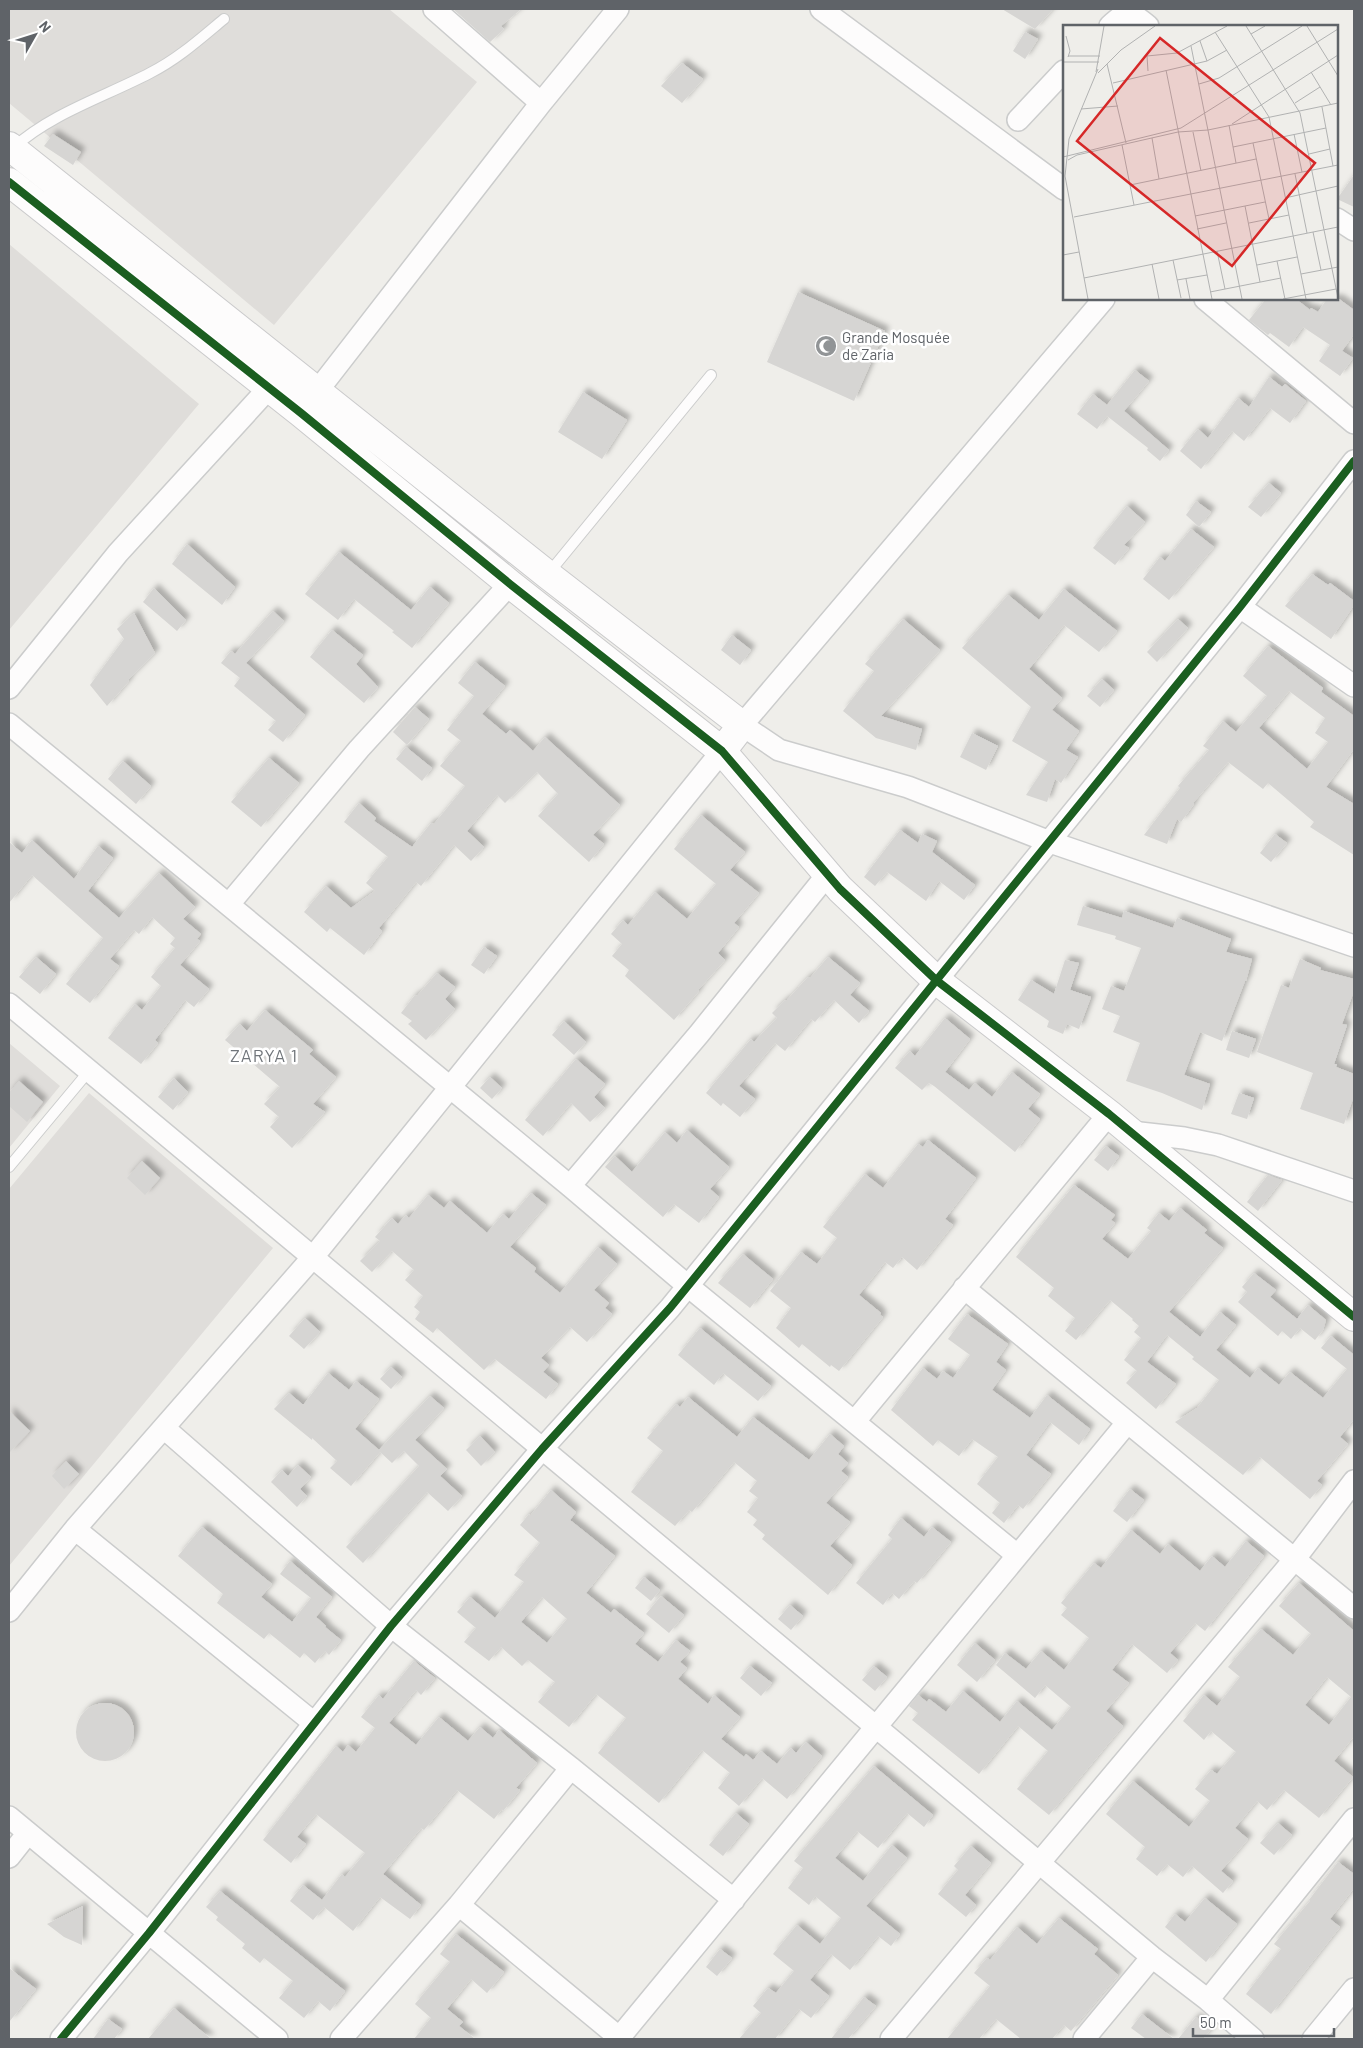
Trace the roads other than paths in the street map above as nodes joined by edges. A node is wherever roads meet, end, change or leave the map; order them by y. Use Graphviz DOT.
graph roads {
  1 [pos="434,9"];
  2 [pos="618,9"];
  3 [pos="821,9"];
  4 [pos="224,19"];
  5 [pos="1111,25"];
  6 [pos="1147,25"];
  7 [pos="1063,72"];
  8 [pos="541,103"];
  9 [pos="1018,120"];
  10 [pos="10,149"];
  11 [pos="9,182"];
  12 [pos="1063,188"];
  13 [pos="1338,220"];
  14 [pos="1354,230"];
  15 [pos="1103,300"];
  16 [pos="1206,300"];
  17 [pos="711,375"];
  18 [pos="268,389"];
  19 [pos="317,391"];
  20 [pos="301,413"];
  21 [pos="1354,423"];
  22 [pos="1354,461"];
  23 [pos="548,575"];
  24 [pos="510,584"];
  25 [pos="1240,607"];
  26 [pos="1354,686"];
  27 [pos="9,688"];
  28 [pos="9,724"];
  29 [pos="742,725"];
  30 [pos="722,751"];
  31 [pos="1050,842"];
  32 [pos="827,875"];
  33 [pos="229,904"];
  34 [pos="1354,946"];
  35 [pos="936,980"];
  36 [pos="9,1004"];
  37 [pos="88,1071"];
  38 [pos="450,1087"];
  39 [pos="1109,1114"];
  40 [pos="1131,1132"];
  41 [pos="9,1167"];
  42 [pos="570,1186"];
  43 [pos="1354,1192"];
  44 [pos="313,1257"];
  45 [pos="688,1286"];
  46 [pos="964,1288"];
  47 [pos="1354,1317"];
  48 [pos="855,1421"];
  49 [pos="1127,1423"];
  50 [pos="164,1428"];
  51 [pos="542,1449"];
  52 [pos="1354,1481"];
  53 [pos="75,1529"];
  54 [pos="1017,1554"];
  55 [pos="1294,1560"];
  56 [pos="1354,1608"];
  57 [pos="9,1610"];
  58 [pos="391,1626"];
  59 [pos="314,1724"];
  60 [pos="877,1727"];
  61 [pos="571,1768"];
  62 [pos="9,1817"];
  63 [pos="1354,1819"];
  64 [pos="28,1833"];
  65 [pos="9,1856"];
  66 [pos="1040,1863"];
  67 [pos="734,1900"];
  68 [pos="459,1905"];
  69 [pos="148,1933"];
  70 [pos="1152,1957"];
  71 [pos="1354,1989"];
  72 [pos="1208,2000"];
  73 [pos="897,2037"];
  74 [pos="60,2039"];
  75 [pos="277,2039"];
  76 [pos="341,2039"];
  77 [pos="620,2039"];
  78 [pos="1084,2039"];
  79 [pos="1253,2039"];
  80 [pos="1313,2039"];
  1 -- 8 [label="street"];
  2 -- 8 [label="street"];
  3 -- 12 [label="street"];
  4 -- 10 [label="lane"];
  5 -- 6 [label="street"];
  7 -- 9 [label="street"];
  8 -- 19 [label="street"];
  10 -- 19 [label="street"];
  11 -- 18 [label="street"];
  13 -- 14 [label="street"];
  15 -- 29 [label="street"];
  16 -- 21 [label="street"];
  17 -- 23 [label="lane"];
  18 -- 20 [label="street"];
  18 -- 27 [label="street"];
  19 -- 20 [label="street"];
  19 -- 23 [label="street"];
  20 -- 24 [label="street"];
  22 -- 25 [label="street"];
  23 -- 29 [label="street"];
  24 -- 30 [label="street"];
  24 -- 33 [label="street"];
  25 -- 26 [label="street"];
  25 -- 31 [label="street"];
  28 -- 33 [label="street"];
  29 -- 30 [label="street"];
  29 -- 31 [label="street"];
  30 -- 32 [label="street"];
  30 -- 38 [label="street"];
  31 -- 34 [label="street"];
  31 -- 35 [label="street"];
  32 -- 35 [label="street"];
  32 -- 42 [label="street"];
  33 -- 38 [label="street"];
  35 -- 39 [label="street"];
  35 -- 45 [label="street"];
  36 -- 37 [label="street"];
  37 -- 41 [label="lane"];
  37 -- 44 [label="street"];
  38 -- 42 [label="street"];
  38 -- 44 [label="street"];
  39 -- 40 [label="street"];
  39 -- 46 [label="street"];
  40 -- 43 [label="street"];
  40 -- 47 [label="street"];
  42 -- 45 [label="street"];
  44 -- 50 [label="street"];
  44 -- 51 [label="street"];
  45 -- 48 [label="street"];
  45 -- 51 [label="street"];
  46 -- 48 [label="street"];
  46 -- 49 [label="street"];
  48 -- 54 [label="street"];
  49 -- 54 [label="street"];
  49 -- 55 [label="street"];
  50 -- 53 [label="street"];
  50 -- 58 [label="street"];
  51 -- 58 [label="street"];
  51 -- 60 [label="street"];
  52 -- 55 [label="street"];
  53 -- 57 [label="street"];
  53 -- 59 [label="street"];
  54 -- 60 [label="street"];
  55 -- 56 [label="street"];
  55 -- 66 [label="street"];
  58 -- 59 [label="street"];
  58 -- 61 [label="street"];
  59 -- 69 [label="street"];
  60 -- 66 [label="street"];
  60 -- 67 [label="street"];
  61 -- 67 [label="street"];
  61 -- 68 [label="street"];
  62 -- 64 [label="street"];
  63 -- 72 [label="street"];
  64 -- 65 [label="street"];
  64 -- 69 [label="street"];
  66 -- 70 [label="street"];
  66 -- 73 [label="street"];
  67 -- 77 [label="street"];
  68 -- 76 [label="street"];
  68 -- 77 [label="street"];
  69 -- 74 [label="street"];
  69 -- 75 [label="street"];
  70 -- 72 [label="street"];
  70 -- 78 [label="street"];
  71 -- 80 [label="street"];
  72 -- 79 [label="street"];
}
